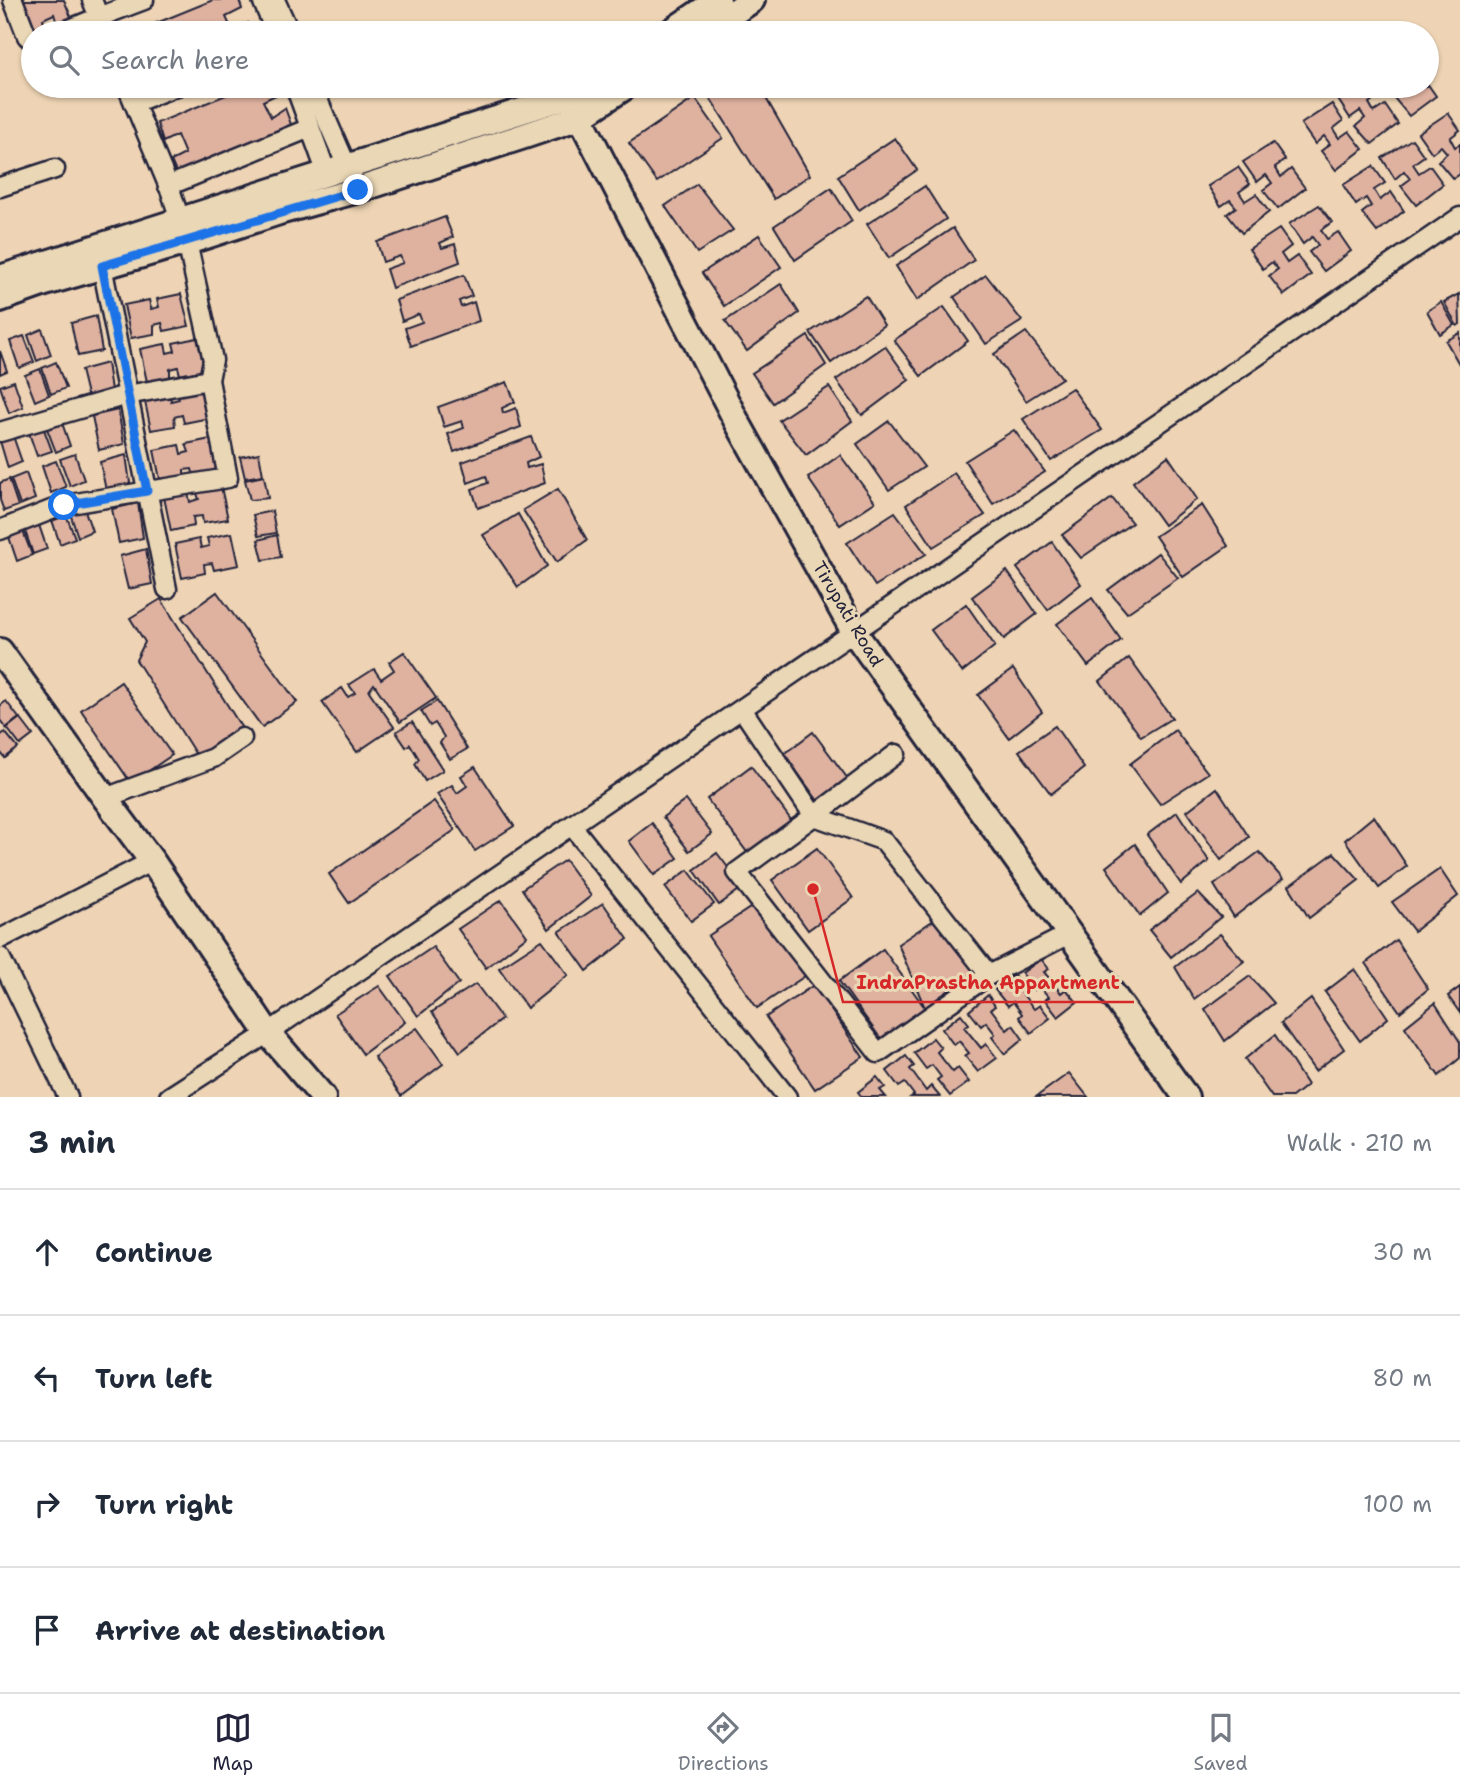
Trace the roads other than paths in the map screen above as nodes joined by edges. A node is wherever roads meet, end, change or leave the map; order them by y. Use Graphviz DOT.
graph roads {
  1 [pos="13,0"];
  2 [pos="92,0"];
  3 [pos="144,0"];
  4 [pos="262,0"];
  5 [pos="275,0"];
  6 [pos="718,0"];
  7 [pos="752,0"];
  8 [pos="21,21"];
  9 [pos="100,21"];
  10 [pos="109,21"];
  11 [pos="271,21"];
  12 [pos="284,21"];
  13 [pos="687,21"];
  14 [pos="721,21"];
  15 [pos="133,98"];
  16 [pos="147,98"];
  17 [pos="299,98"];
  18 [pos="316,98"];
  19 [pos="579,99"];
  20 [pos="135,103"];
  21 [pos="310,128"];
  22 [pos="55,169"];
  23 [pos="337,170"];
  24 [pos="169,186"];
  25 [pos="0,187"];
  26 [pos="358,190"];
  27 [pos="1460,217"];
  28 [pos="184,231"];
  29 [pos="102,266"];
  30 [pos="1,281"];
  31 [pos="209,380"];
  32 [pos="127,395"];
  33 [pos="0,432"];
  34 [pos="147,491"];
  35 [pos="0,530"];
  36 [pos="167,589"];
  37 [pos="854,632"];
  38 [pos="0,651"];
  39 [pos="741,709"];
  40 [pos="242,738"];
  41 [pos="896,754"];
  42 [pos="104,798"];
  43 [pos="814,816"];
  44 [pos="572,826"];
  45 [pos="152,861"];
  46 [pos="1069,934"];
  47 [pos="0,939"];
  48 [pos="0,957"];
  49 [pos="989,975"];
  50 [pos="268,1033"];
  51 [pos="68,1097"];
  52 [pos="169,1097"];
  53 [pos="323,1097"];
  54 [pos="787,1097"];
  55 [pos="1185,1097"];
  1 -- 8 [label="street"];
  2 -- 9 [label="street"];
  3 -- 10 [label="street"];
  4 -- 11 [label="street"];
  5 -- 12 [label="street"];
  6 -- 13 [label="street"];
  7 -- 14 [label="street"];
  15 -- 20 [label="street"];
  16 -- 20 [label="street"];
  17 -- 21 [label="street"];
  18 -- 23 [label="street"];
  19 -- 23 [label="street"];
  19 -- 26 [label="street"];
  19 -- 37 [label="street, Tirupati Road"];
  20 -- 24 [label="street"];
  21 -- 23 [label="street"];
  21 -- 24 [label="street"];
  22 -- 25 [label="street"];
  23 -- 26 [label="street"];
  23 -- 28 [label="street"];
  24 -- 28 [label="street"];
  26 -- 28 [label="street"];
  27 -- 37 [label="street"];
  28 -- 29 [label="street"];
  28 -- 30 [label="street"];
  28 -- 31 [label="street"];
  29 -- 30 [label="street"];
  29 -- 32 [label="street"];
  31 -- 32 [label="street"];
  31 -- 34 [label="street"];
  32 -- 33 [label="street"];
  32 -- 34 [label="street"];
  34 -- 35 [label="street"];
  34 -- 36 [label="street"];
  37 -- 39 [label="street"];
  37 -- 46 [label="street, Tirupati Road"];
  38 -- 42 [label="street"];
  39 -- 43 [label="street"];
  39 -- 44 [label="street"];
  40 -- 42 [label="street"];
  41 -- 43 [label="street"];
  42 -- 45 [label="street"];
  43 -- 49 [label="street"];
  43 -- 49 [label="street"];
  44 -- 50 [label="street"];
  44 -- 54 [label="street"];
  45 -- 47 [label="street"];
  45 -- 50 [label="street"];
  46 -- 49 [label="street"];
  46 -- 55 [label="street, Tirupati Road"];
  48 -- 51 [label="street"];
  50 -- 52 [label="street"];
  50 -- 53 [label="street"];
}
